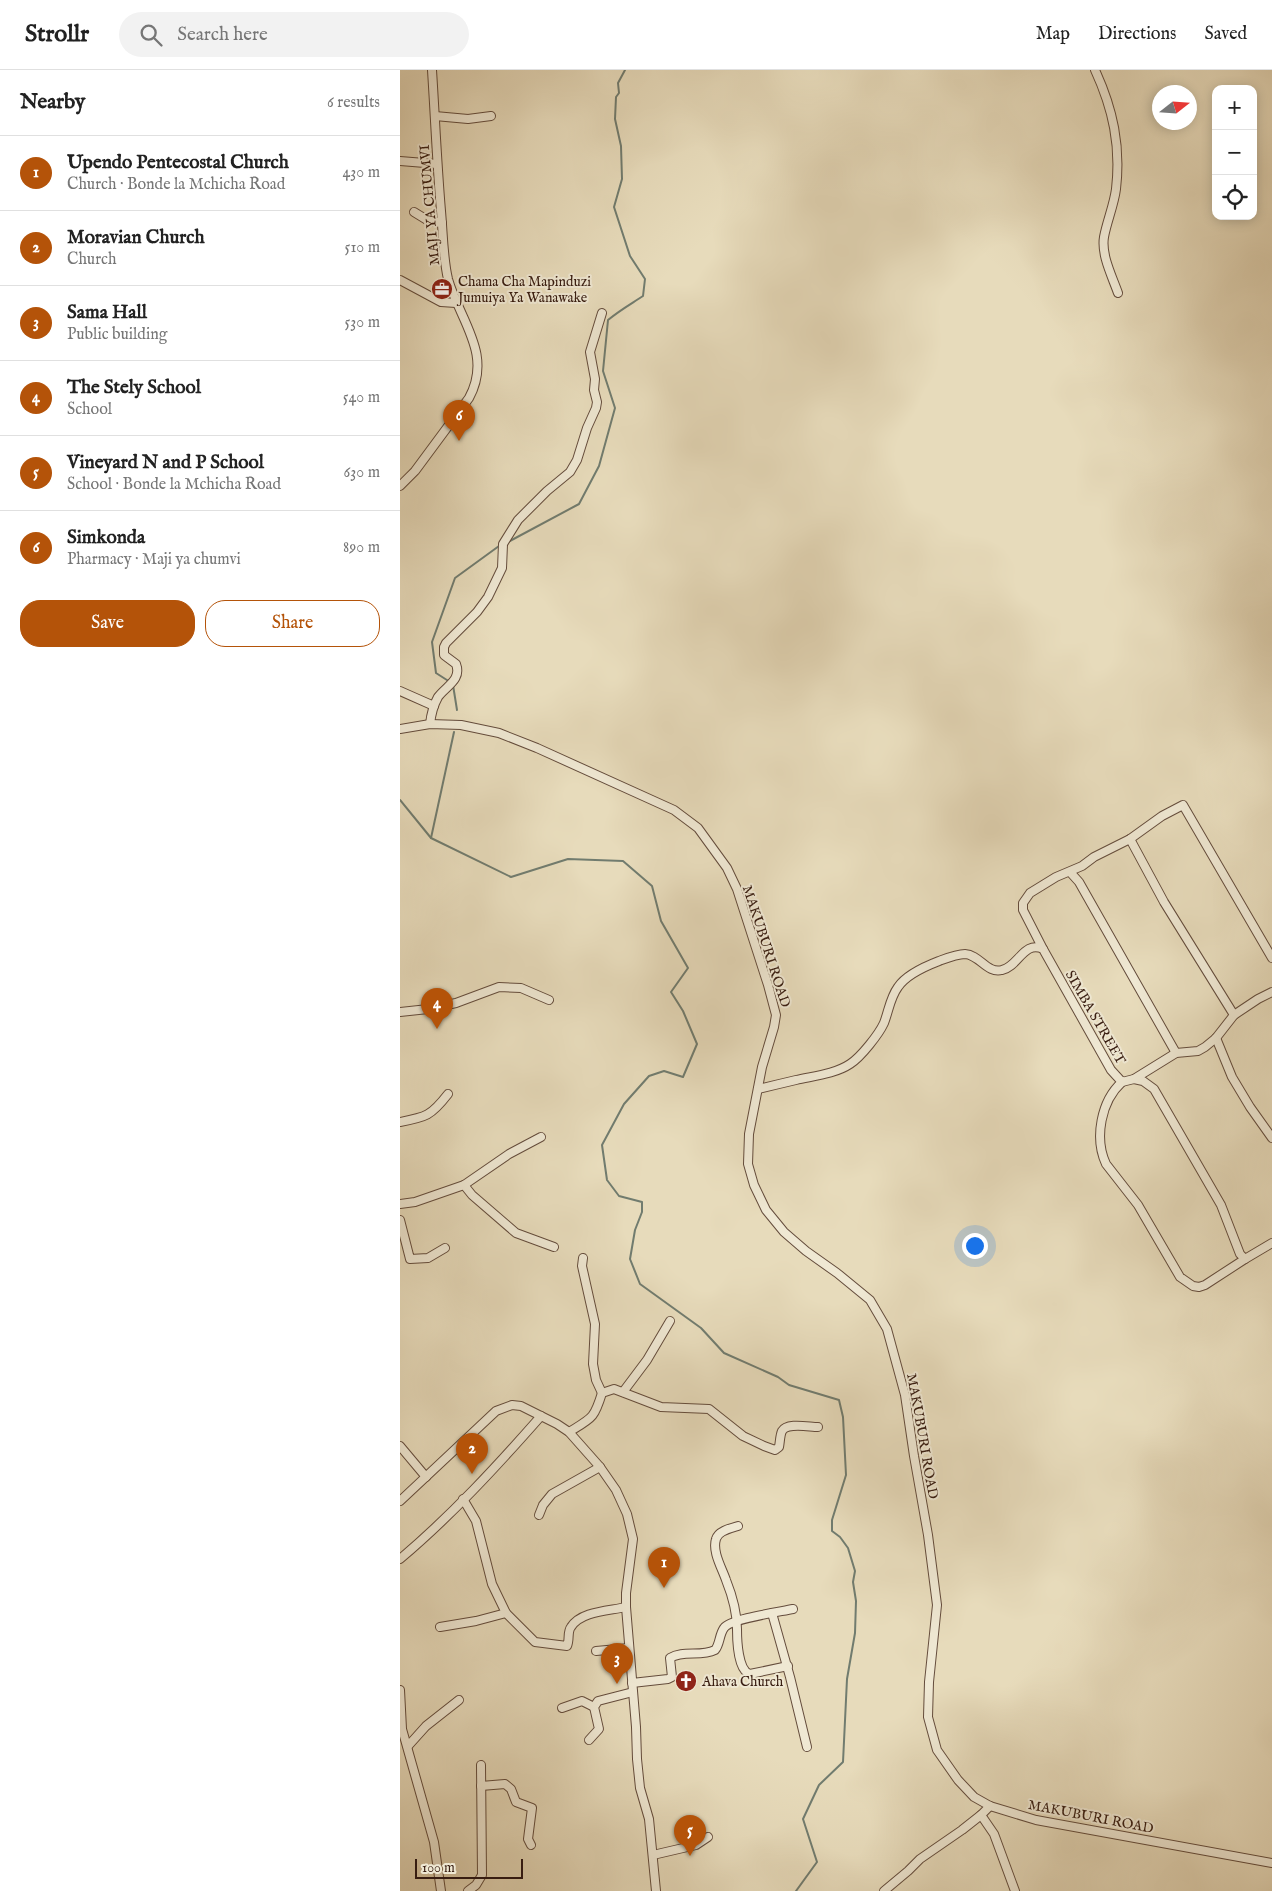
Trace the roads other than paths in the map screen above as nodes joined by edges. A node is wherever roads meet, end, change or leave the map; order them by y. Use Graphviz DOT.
graph roads {
  1 [pos="432,70"];
  2 [pos="1095,70"];
  3 [pos="435,116"];
  4 [pos="490,116"];
  5 [pos="400,161"];
  6 [pos="437,164"];
  7 [pos="414,212"];
  8 [pos="442,223"];
  9 [pos="400,280"];
  10 [pos="1118,293"];
  11 [pos="456,303"];
  12 [pos="602,312"];
  13 [pos="400,486"];
  14 [pos="400,691"];
  15 [pos="434,706"];
  16 [pos="430,724"];
  17 [pos="400,728"];
  18 [pos="1130,839"];
  19 [pos="1070,872"];
  20 [pos="1042,949"];
  21 [pos="1272,958"];
  22 [pos="1272,992"];
  23 [pos="549,1000"];
  24 [pos="400,1012"];
  25 [pos="1234,1016"];
  26 [pos="1216,1038"];
  27 [pos="1176,1053"];
  28 [pos="1134,1079"];
  29 [pos="1122,1082"];
  30 [pos="758,1089"];
  31 [pos="448,1094"];
  32 [pos="400,1122"];
  33 [pos="541,1137"];
  34 [pos="1272,1138"];
  35 [pos="464,1186"];
  36 [pos="400,1204"];
  37 [pos="400,1220"];
  38 [pos="1272,1243"];
  39 [pos="554,1247"];
  40 [pos="446,1248"];
  41 [pos="583,1258"];
  42 [pos="1245,1259"];
  43 [pos="670,1321"];
  44 [pos="602,1392"];
  45 [pos="622,1392"];
  46 [pos="541,1416"];
  47 [pos="818,1428"];
  48 [pos="569,1432"];
  49 [pos="400,1446"];
  50 [pos="600,1468"];
  51 [pos="426,1476"];
  52 [pos="463,1499"];
  53 [pos="400,1501"];
  54 [pos="539,1515"];
  55 [pos="738,1526"];
  56 [pos="400,1559"];
  57 [pos="626,1607"];
  58 [pos="793,1608"];
  59 [pos="506,1613"];
  60 [pos="772,1613"];
  61 [pos="737,1620"];
  62 [pos="440,1628"];
  63 [pos="629,1648"];
  64 [pos="596,1651"];
  65 [pos="788,1666"];
  66 [pos="632,1683"];
  67 [pos="400,1690"];
  68 [pos="633,1692"];
  69 [pos="459,1700"];
  70 [pos="594,1706"];
  71 [pos="562,1708"];
  72 [pos="401,1728"];
  73 [pos="589,1740"];
  74 [pos="408,1746"];
  75 [pos="806,1747"];
  76 [pos="482,1765"];
  77 [pos="481,1786"];
  78 [pos="990,1806"];
  79 [pos="981,1815"];
  80 [pos="708,1837"];
  81 [pos="531,1845"];
  82 [pos="653,1855"];
  83 [pos="1272,1862"];
  84 [pos="441,1891"];
  85 [pos="468,1891"];
  86 [pos="656,1891"];
  87 [pos="884,1891"];
  88 [pos="1015,1891"];
  1 -- 3 [label="street, MAJI YA CHUMVI"];
  2 -- 10 [label="street"];
  3 -- 4 [label="street"];
  3 -- 6 [label="street, MAJI YA CHUMVI"];
  5 -- 6 [label="street"];
  6 -- 8 [label="street, MAJI YA CHUMVI"];
  7 -- 8 [label="street"];
  8 -- 11 [label="street, MAJI YA CHUMVI"];
  9 -- 11 [label="street"];
  11 -- 13 [label="street, MAJI YA CHUMVI"];
  12 -- 15 [label="street"];
  14 -- 15 [label="street"];
  15 -- 16 [label="street"];
  16 -- 17 [label="street, MAKUBURI ROAD"];
  16 -- 30 [label="street, MAKUBURI ROAD"];
  18 -- 19 [label="street"];
  18 -- 21 [label="street"];
  18 -- 25 [label="street"];
  19 -- 20 [label="street, SIMBA STREET"];
  19 -- 27 [label="street"];
  20 -- 29 [label="street, SIMBA STREET"];
  20 -- 30 [label="street"];
  22 -- 25 [label="street, SIMBA STREET"];
  23 -- 24 [label="street"];
  25 -- 26 [label="street, SIMBA STREET"];
  26 -- 27 [label="street, SIMBA STREET"];
  26 -- 34 [label="street"];
  27 -- 28 [label="street, SIMBA STREET"];
  28 -- 29 [label="street, SIMBA STREET"];
  28 -- 42 [label="street"];
  29 -- 42 [label="street"];
  30 -- 78 [label="street, MAKUBURI ROAD"];
  31 -- 32 [label="street"];
  33 -- 35 [label="street"];
  35 -- 36 [label="street"];
  35 -- 39 [label="street"];
  37 -- 40 [label="street"];
  38 -- 42 [label="street"];
  41 -- 44 [label="street"];
  43 -- 45 [label="street"];
  44 -- 45 [label="street"];
  44 -- 48 [label="street"];
  45 -- 47 [label="street"];
  46 -- 48 [label="street"];
  46 -- 51 [label="street"];
  46 -- 52 [label="street"];
  48 -- 50 [label="street"];
  49 -- 51 [label="street"];
  50 -- 54 [label="street"];
  50 -- 57 [label="street"];
  51 -- 53 [label="street"];
  52 -- 56 [label="street"];
  52 -- 59 [label="street"];
  55 -- 61 [label="street"];
  57 -- 59 [label="street"];
  57 -- 63 [label="street"];
  58 -- 60 [label="street"];
  59 -- 62 [label="street"];
  60 -- 61 [label="street"];
  60 -- 65 [label="street"];
  61 -- 65 [label="street"];
  61 -- 66 [label="street"];
  63 -- 64 [label="street"];
  63 -- 66 [label="street"];
  65 -- 75 [label="street"];
  66 -- 68 [label="street"];
  67 -- 72 [label="street"];
  68 -- 70 [label="street"];
  68 -- 82 [label="street"];
  69 -- 74 [label="street"];
  70 -- 71 [label="street"];
  70 -- 73 [label="street"];
  72 -- 74 [label="street"];
  74 -- 84 [label="street"];
  76 -- 77 [label="street"];
  77 -- 81 [label="street"];
  77 -- 85 [label="street"];
  78 -- 79 [label="street"];
  78 -- 83 [label="street, MAKUBURI ROAD"];
  79 -- 87 [label="street"];
  79 -- 88 [label="street"];
  80 -- 82 [label="street"];
  82 -- 86 [label="street"];
}
